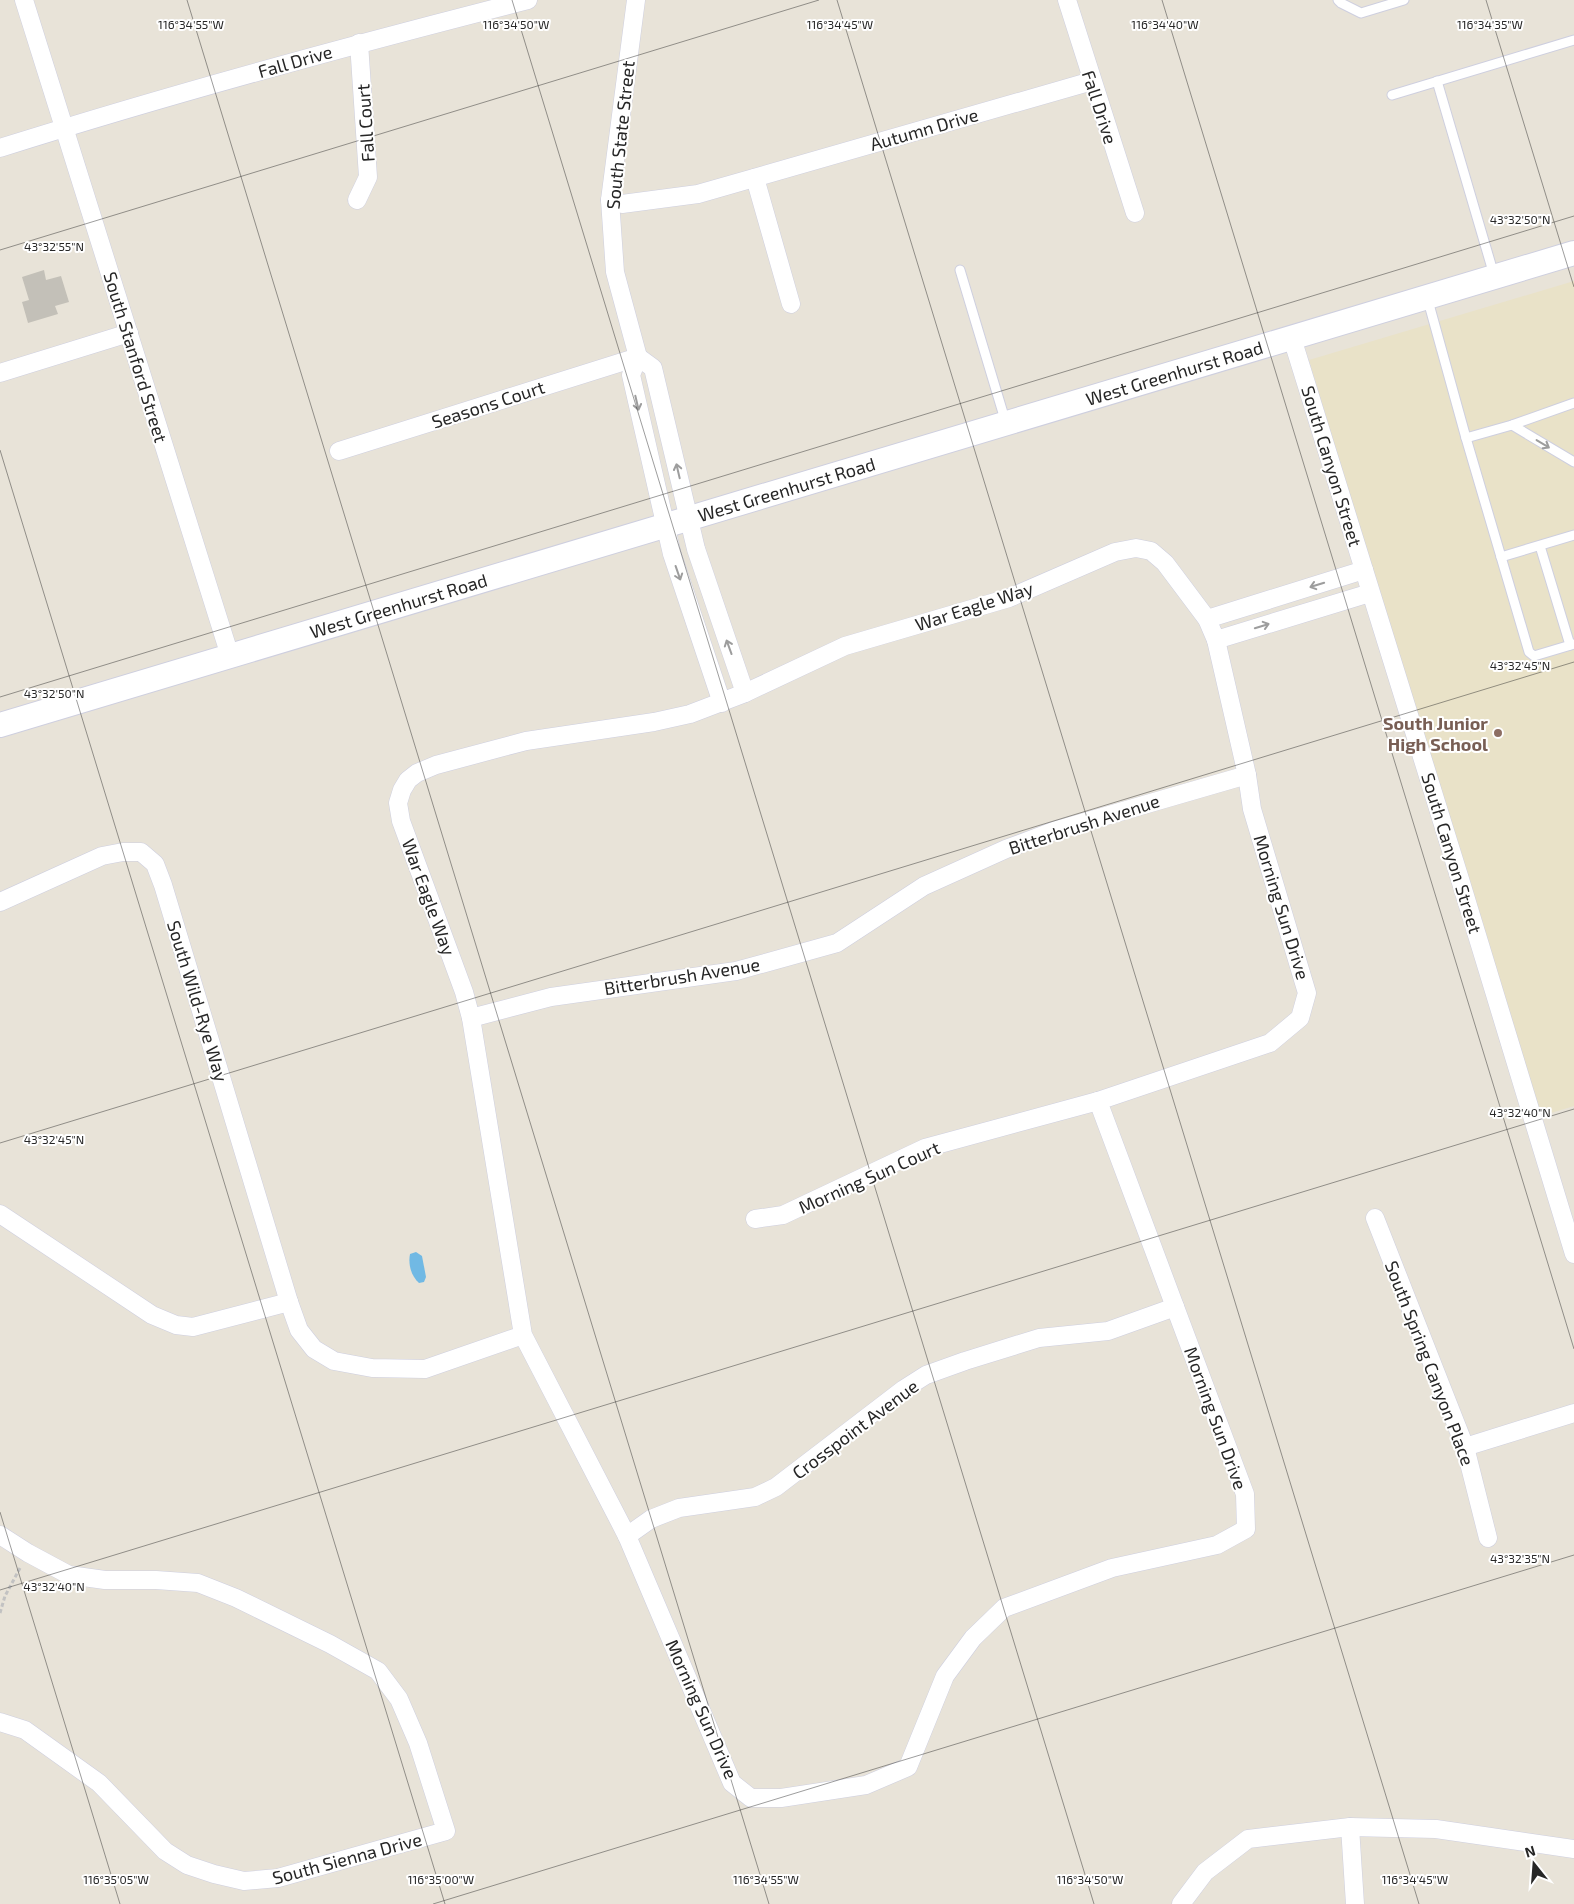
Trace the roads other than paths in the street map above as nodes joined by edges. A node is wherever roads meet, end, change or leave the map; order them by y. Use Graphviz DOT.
graph roads {
  1 [pos="24,0"];
  2 [pos="528,0"];
  3 [pos="636,0"];
  4 [pos="1067,0"];
  5 [pos="1338,0"];
  6 [pos="1404,0"];
  7 [pos="1574,40"];
  8 [pos="359,43"];
  9 [pos="1092,81"];
  10 [pos="1437,81"];
  11 [pos="1392,95"];
  12 [pos="64,128"];
  13 [pos="0,148"];
  14 [pos="756,178"];
  15 [pos="357,200"];
  16 [pos="610,200"];
  17 [pos="1135,213"];
  18 [pos="1574,253"];
  19 [pos="960,270"];
  20 [pos="1495,277"];
  21 [pos="1427,297"];
  22 [pos="791,304"];
  23 [pos="129,333"];
  24 [pos="1292,338"];
  25 [pos="638,357"];
  26 [pos="0,373"];
  27 [pos="1574,403"];
  28 [pos="1006,424"];
  29 [pos="1512,425"];
  30 [pos="1466,438"];
  31 [pos="339,451"];
  32 [pos="1574,462"];
  33 [pos="689,519"];
  34 [pos="666,526"];
  35 [pos="1574,536"];
  36 [pos="1540,546"];
  37 [pos="1501,557"];
  38 [pos="1364,570"];
  39 [pos="1370,593"];
  40 [pos="1207,619"];
  41 [pos="1216,640"];
  42 [pos="1572,645"];
  43 [pos="230,656"];
  44 [pos="745,693"];
  45 [pos="722,703"];
  46 [pos="0,725"];
  47 [pos="1247,775"];
  48 [pos="0,902"];
  49 [pos="471,1018"];
  50 [pos="1098,1101"];
  51 [pos="0,1214"];
  52 [pos="1568,1215"];
  53 [pos="1375,1218"];
  54 [pos="755,1219"];
  55 [pos="1574,1254"];
  56 [pos="289,1302"];
  57 [pos="1175,1307"];
  58 [pos="523,1335"];
  59 [pos="1574,1413"];
  60 [pos="1465,1447"];
  61 [pos="0,1535"];
  62 [pos="626,1536"];
  63 [pos="1488,1538"];
  64 [pos="0,1722"];
  65 [pos="1350,1827"];
  66 [pos="1574,1849"];
  67 [pos="1181,1904"];
  68 [pos="1355,1904"];
  1 -- 12 [label="street, South Stanford Street"];
  2 -- 8 [label="street, Fall Drive"];
  3 -- 16 [label="street, South State Street"];
  4 -- 9 [label="street, Fall Drive"];
  5 -- 6 [label="lane"];
  7 -- 10 [label="lane"];
  8 -- 12 [label="street, Fall Drive"];
  8 -- 15 [label="street, Fall Court"];
  9 -- 14 [label="street, Autumn Drive"];
  9 -- 17 [label="street, Fall Drive"];
  10 -- 11 [label="lane"];
  10 -- 20 [label="lane"];
  12 -- 13 [label="street, Fall Drive"];
  12 -- 23 [label="street, South Stanford Street"];
  14 -- 16 [label="street, Autumn Drive"];
  14 -- 22 [label="street"];
  16 -- 25 [label="street, South State Street"];
  18 -- 20 [label="main road, West Greenhurst Road"];
  19 -- 28 [label="lane"];
  20 -- 21 [label="main road, West Greenhurst Road"];
  21 -- 24 [label="main road, West Greenhurst Road"];
  21 -- 30 [label="lane"];
  23 -- 26 [label="street"];
  23 -- 43 [label="street, South Stanford Street"];
  24 -- 28 [label="main road, West Greenhurst Road"];
  24 -- 38 [label="street, South Canyon Street"];
  25 -- 31 [label="street, Seasons Court"];
  33 -- 25 [label="street, South State Street, one-way"];
  25 -- 34 [label="street, South State Street, one-way"];
  27 -- 29 [label="lane"];
  28 -- 33 [label="main road, West Greenhurst Road"];
  29 -- 30 [label="lane"];
  29 -- 32 [label="lane, one-way"];
  30 -- 37 [label="lane"];
  33 -- 34 [label="main road, West Greenhurst Road"];
  44 -- 33 [label="street, one-way"];
  34 -- 43 [label="main road, West Greenhurst Road"];
  34 -- 45 [label="street, one-way"];
  35 -- 36 [label="lane"];
  36 -- 37 [label="lane"];
  36 -- 42 [label="lane"];
  37 -- 42 [label="lane"];
  38 -- 39 [label="street, South Canyon Street"];
  38 -- 40 [label="street, one-way"];
  41 -- 39 [label="street, one-way"];
  39 -- 52 [label="street, South Canyon Street"];
  40 -- 41 [label="street, Morning Sun Drive"];
  40 -- 44 [label="street, War Eagle Way"];
  41 -- 47 [label="street, Morning Sun Drive"];
  43 -- 46 [label="main road, West Greenhurst Road"];
  44 -- 45 [label="street, War Eagle Way"];
  45 -- 49 [label="street, War Eagle Way"];
  47 -- 49 [label="street, Bitterbrush Avenue"];
  47 -- 50 [label="street, Morning Sun Drive"];
  48 -- 56 [label="street, South Wild-Rye Way"];
  49 -- 58 [label="street, War Eagle Way"];
  50 -- 54 [label="street, Morning Sun Court"];
  50 -- 57 [label="street, Morning Sun Drive"];
  51 -- 56 [label="street"];
  52 -- 55 [label="street, South Canyon Street"];
  53 -- 60 [label="street, South Spring Canyon Place"];
  56 -- 58 [label="street"];
  57 -- 62 [label="street, Crosspoint Avenue"];
  57 -- 62 [label="street, Morning Sun Drive"];
  58 -- 62 [label="street, Morning Sun Drive"];
  59 -- 60 [label="street"];
  60 -- 63 [label="street, South Spring Canyon Place"];
  61 -- 64 [label="street, South Sienna Drive"];
  65 -- 66 [label="street"];
  65 -- 67 [label="street"];
  65 -- 68 [label="street"];
}
